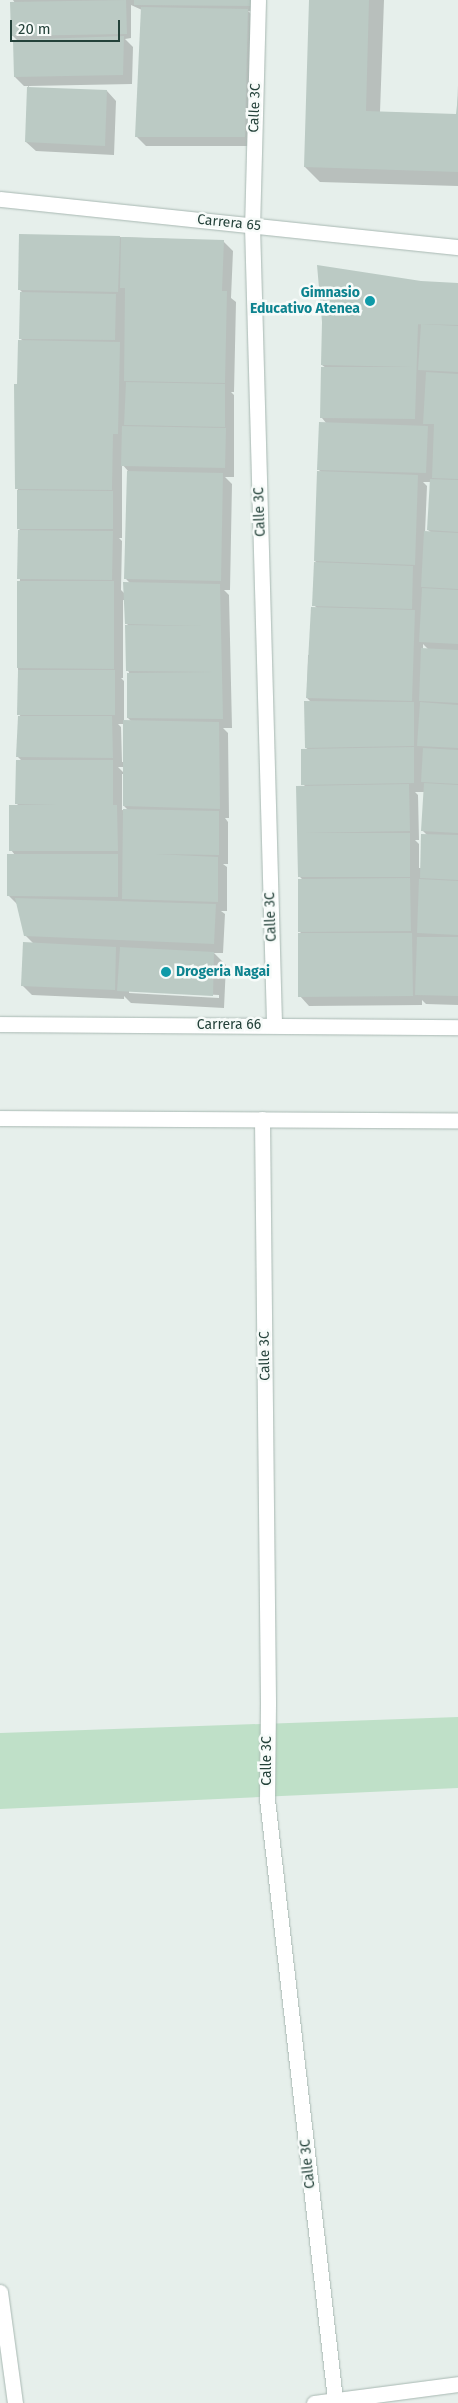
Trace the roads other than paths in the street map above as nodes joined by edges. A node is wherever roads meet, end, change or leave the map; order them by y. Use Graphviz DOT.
graph roads {
  1 [pos="258,0"];
  2 [pos="0,199"];
  3 [pos="252,225"];
  4 [pos="458,247"];
  5 [pos="0,1024"];
  6 [pos="274,1025"];
  7 [pos="458,1027"];
  8 [pos="0,1118"];
  9 [pos="262,1119"];
  10 [pos="458,1120"];
  11 [pos="0,2292"];
  12 [pos="458,2384"];
  13 [pos="335,2400"];
  14 [pos="374,2400"];
  15 [pos="15,2403"];
  16 [pos="314,2403"];
  1 -- 3 [label="street, Calle 3C"];
  2 -- 3 [label="street, Carrera 65"];
  3 -- 4 [label="street, Carrera 65"];
  3 -- 6 [label="street, Calle 3C"];
  5 -- 6 [label="street, Carrera 66"];
  6 -- 7 [label="street, Carrera 66"];
  8 -- 9 [label="street"];
  9 -- 10 [label="street"];
  9 -- 13 [label="street, Calle 3C"];
  11 -- 15 [label="street"];
  12 -- 14 [label="street"];
  13 -- 14 [label="street"];
  13 -- 16 [label="street"];
}
